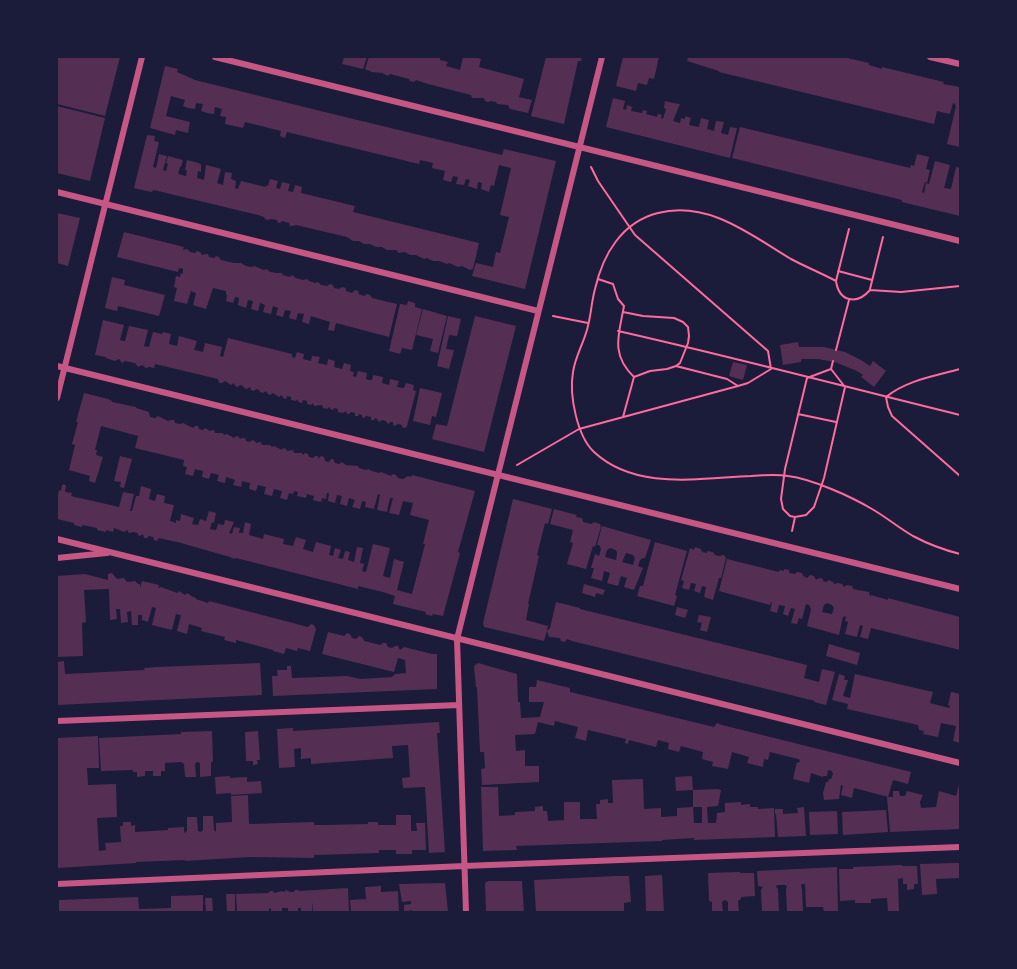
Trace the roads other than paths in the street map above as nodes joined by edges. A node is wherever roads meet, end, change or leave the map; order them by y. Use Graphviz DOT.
graph roads {
  1 [pos="141,57"];
  2 [pos="215,57"];
  3 [pos="602,57"];
  4 [pos="930,57"];
  5 [pos="960,64"];
  6 [pos="580,147"];
  7 [pos="57,192"];
  8 [pos="105,204"];
  9 [pos="960,241"];
  10 [pos="538,311"];
  11 [pos="61,367"];
  12 [pos="57,398"];
  13 [pos="499,475"];
  14 [pos="57,539"];
  15 [pos="112,553"];
  16 [pos="57,558"];
  17 [pos="960,589"];
  18 [pos="457,639"];
  19 [pos="459,705"];
  20 [pos="57,721"];
  21 [pos="960,763"];
  22 [pos="960,847"];
  23 [pos="464,866"];
  24 [pos="57,884"];
  25 [pos="466,912"];
  1 -- 8 [label="street"];
  2 -- 6 [label="street"];
  3 -- 6 [label="street"];
  4 -- 5 [label="street"];
  6 -- 9 [label="street"];
  6 -- 10 [label="street"];
  7 -- 8 [label="street"];
  8 -- 10 [label="street"];
  8 -- 11 [label="street"];
  10 -- 13 [label="street"];
  11 -- 12 [label="street"];
  11 -- 13 [label="street"];
  13 -- 17 [label="street"];
  13 -- 18 [label="street"];
  14 -- 15 [label="street"];
  15 -- 16 [label="street"];
  15 -- 18 [label="street"];
  18 -- 19 [label="street"];
  18 -- 21 [label="street"];
  19 -- 20 [label="street"];
  19 -- 23 [label="street"];
  22 -- 23 [label="street"];
  23 -- 24 [label="street"];
  23 -- 25 [label="street"];
}
